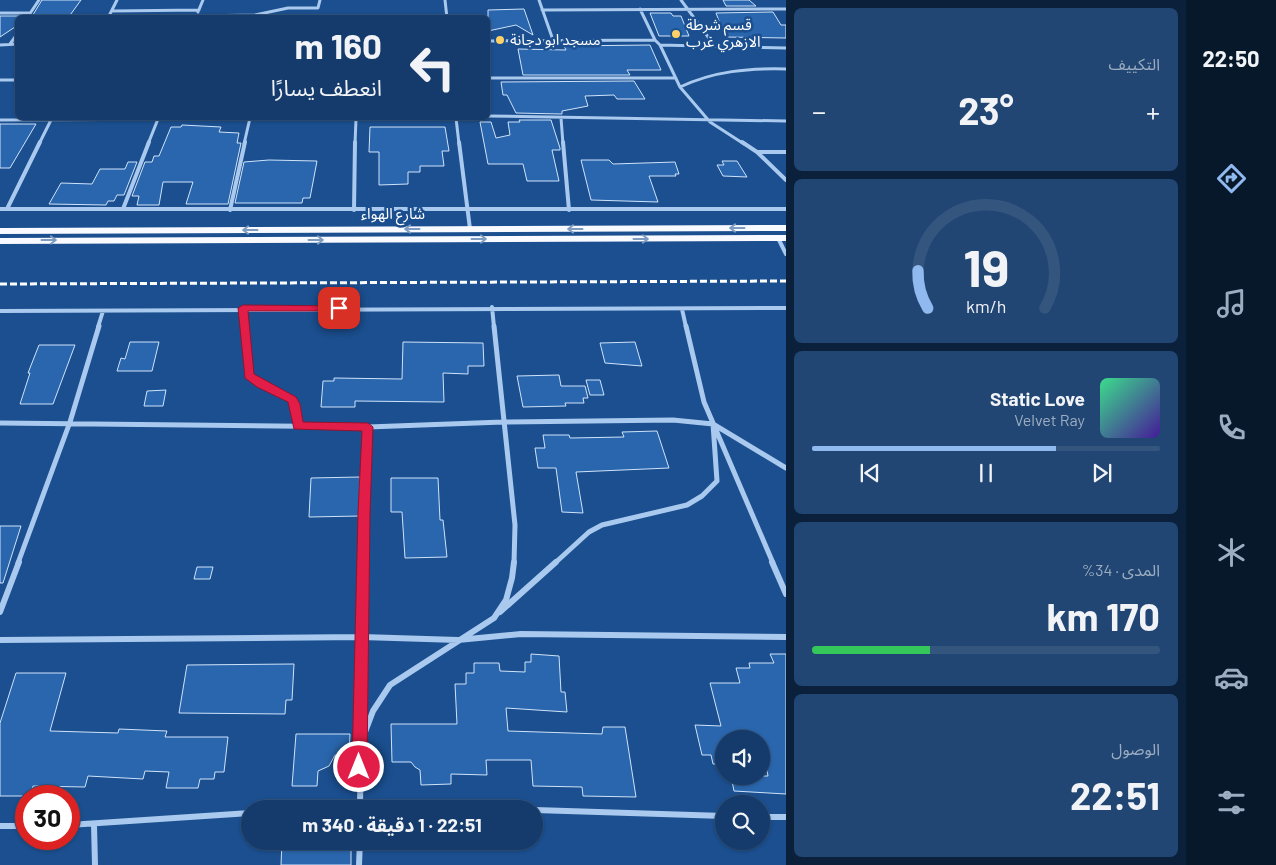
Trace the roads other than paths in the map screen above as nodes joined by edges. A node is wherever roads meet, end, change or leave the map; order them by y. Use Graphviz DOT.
graph roads {
  1 [pos="39,0"];
  2 [pos="117,0"];
  3 [pos="203,0"];
  4 [pos="320,0"];
  5 [pos="445,0"];
  6 [pos="539,0"];
  7 [pos="681,0"];
  8 [pos="687,8"];
  9 [pos="640,9"];
  10 [pos="786,9"];
  11 [pos="199,10"];
  12 [pos="542,10"];
  13 [pos="112,11"];
  14 [pos="0,13"];
  15 [pos="30,13"];
  16 [pos="110,15"];
  17 [pos="198,15"];
  18 [pos="259,15"];
  19 [pos="447,15"];
  20 [pos="15,37"];
  21 [pos="553,40"];
  22 [pos="655,40"];
  23 [pos="490,41"];
  24 [pos="0,44"];
  25 [pos="10,44"];
  26 [pos="15,44"];
  27 [pos="660,45"];
  28 [pos="714,45"];
  29 [pos="786,48"];
  30 [pos="786,70"];
  31 [pos="490,78"];
  32 [pos="676,78"];
  33 [pos="0,80"];
  34 [pos="15,80"];
  35 [pos="680,87"];
  36 [pos="490,116"];
  37 [pos="561,118"];
  38 [pos="0,120"];
  39 [pos="15,120"];
  40 [pos="52,120"];
  41 [pos="158,120"];
  42 [pos="249,120"];
  43 [pos="356,120"];
  44 [pos="456,120"];
  45 [pos="710,122"];
  46 [pos="786,122"];
  47 [pos="757,152"];
  48 [pos="786,152"];
  49 [pos="786,180"];
  50 [pos="468,208"];
  51 [pos="0,209"];
  52 [pos="7,209"];
  53 [pos="123,209"];
  54 [pos="786,209"];
  55 [pos="230,210"];
  56 [pos="354,210"];
  57 [pos="569,210"];
  58 [pos="786,228"];
  59 [pos="470,229"];
  60 [pos="0,231"];
  61 [pos="782,238"];
  62 [pos="0,240"];
  63 [pos="786,254"];
  64 [pos="492,307"];
  65 [pos="243,308"];
  66 [pos="786,308"];
  67 [pos="682,309"];
  68 [pos="0,311"];
  69 [pos="103,311"];
  70 [pos="70,422"];
  71 [pos="502,422"];
  72 [pos="0,423"];
  73 [pos="713,424"];
  74 [pos="298,426"];
  75 [pos="368,427"];
  76 [pos="786,468"];
  77 [pos="786,594"];
  78 [pos="0,612"];
  79 [pos="494,618"];
  80 [pos="362,636"];
  81 [pos="786,637"];
  82 [pos="0,640"];
  83 [pos="458,640"];
  84 [pos="359,748"];
  85 [pos="360,800"];
  86 [pos="543,810"];
  87 [pos="241,814"];
  88 [pos="715,816"];
  89 [pos="770,817"];
  90 [pos="786,817"];
  91 [pos="94,824"];
  92 [pos="80,825"];
  93 [pos="0,826"];
  94 [pos="15,826"];
  95 [pos="360,850"];
  96 [pos="95,865"];
  97 [pos="360,865"];
  1 -- 15 [label="street"];
  2 -- 13 [label="street"];
  3 -- 11 [label="street"];
  4 -- 18 [label="street"];
  5 -- 19 [label="street"];
  6 -- 12 [label="street"];
  7 -- 8 [label="street"];
  8 -- 9 [label="street"];
  8 -- 10 [label="street"];
  8 -- 28 [label="street"];
  9 -- 12 [label="street"];
  9 -- 22 [label="street"];
  11 -- 13 [label="street"];
  11 -- 17 [label="street"];
  12 -- 21 [label="street"];
  13 -- 16 [label="street"];
  14 -- 15 [label="street"];
  20 -- 25 [label="street"];
  21 -- 22 [label="street"];
  21 -- 23 [label="street"];
  22 -- 27 [label="street"];
  24 -- 25 [label="street"];
  25 -- 26 [label="street"];
  27 -- 28 [label="street"];
  27 -- 32 [label="street"];
  28 -- 29 [label="street"];
  30 -- 35 [label="street"];
  31 -- 32 [label="street"];
  32 -- 35 [label="street"];
  33 -- 34 [label="street"];
  35 -- 45 [label="street"];
  36 -- 37 [label="street"];
  37 -- 45 [label="street"];
  37 -- 57 [label="street"];
  38 -- 39 [label="street"];
  40 -- 52 [label="street"];
  41 -- 53 [label="street"];
  42 -- 55 [label="street"];
  43 -- 56 [label="street"];
  44 -- 50 [label="street"];
  45 -- 46 [label="street"];
  45 -- 47 [label="street"];
  47 -- 48 [label="street"];
  47 -- 49 [label="street"];
  50 -- 56 [label="street"];
  50 -- 57 [label="street"];
  50 -- 59 [label="street"];
  51 -- 52 [label="street"];
  52 -- 53 [label="street"];
  53 -- 55 [label="street"];
  54 -- 57 [label="street"];
  55 -- 56 [label="street"];
  58 -- 59 [label="highway, شارع الهواء, one-way"];
  59 -- 60 [label="highway, شارع الهواء, one-way"];
  62 -- 61 [label="highway, شارع الهواء, one-way"];
  61 -- 63 [label="street"];
  64 -- 65 [label="street"];
  64 -- 67 [label="street"];
  64 -- 71 [label="street"];
  65 -- 69 [label="street"];
  65 -- 74 [label="street"];
  66 -- 67 [label="street"];
  67 -- 73 [label="street"];
  68 -- 69 [label="street"];
  69 -- 70 [label="street"];
  70 -- 72 [label="street"];
  70 -- 74 [label="street"];
  70 -- 78 [label="street"];
  71 -- 73 [label="street"];
  71 -- 75 [label="street"];
  71 -- 79 [label="street"];
  73 -- 76 [label="street"];
  73 -- 77 [label="street"];
  73 -- 79 [label="street"];
  74 -- 75 [label="street"];
  75 -- 80 [label="street"];
  79 -- 83 [label="street"];
  80 -- 82 [label="street"];
  80 -- 83 [label="street"];
  80 -- 84 [label="street"];
  81 -- 83 [label="street"];
  83 -- 84 [label="street"];
  84 -- 85 [label="street"];
  86 -- 88 [label="street"];
  87 -- 91 [label="street"];
  89 -- 90 [label="street"];
  91 -- 92 [label="street"];
  91 -- 96 [label="street"];
  93 -- 94 [label="street"];
  95 -- 97 [label="street"];
}
